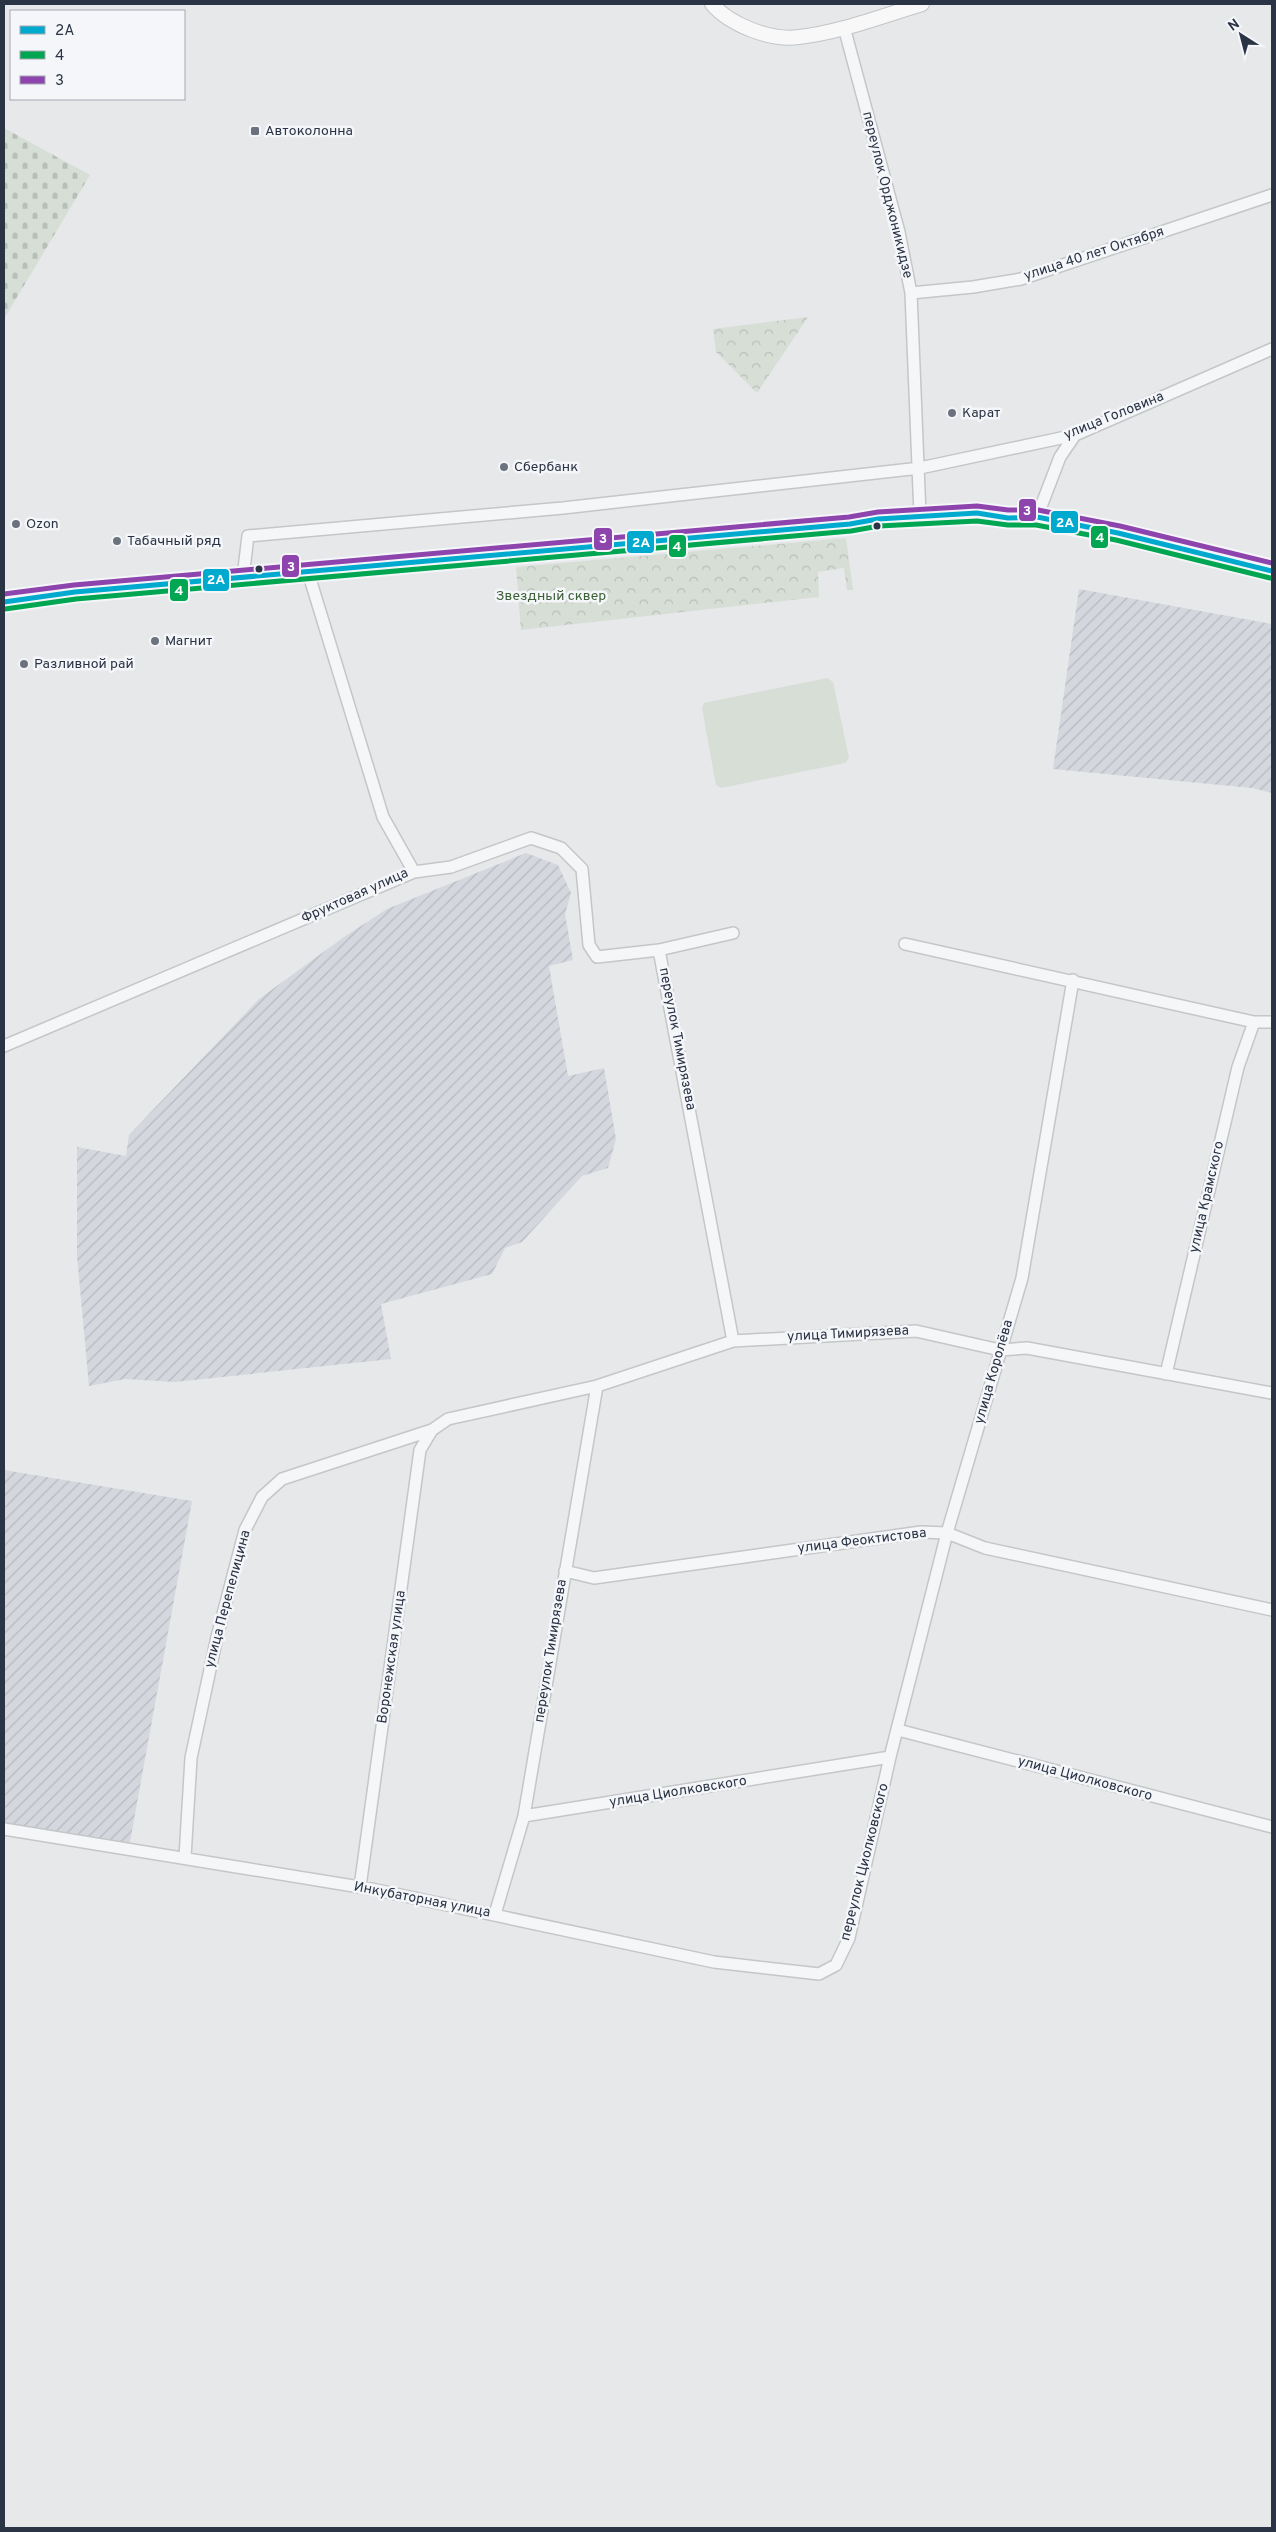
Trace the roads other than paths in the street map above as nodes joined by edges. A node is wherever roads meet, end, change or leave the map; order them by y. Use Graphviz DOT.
graph roads {
  1 [pos="712,4"];
  2 [pos="922,4"];
  3 [pos="844,27"];
  4 [pos="1272,195"];
  5 [pos="911,293"];
  6 [pos="1272,349"];
  7 [pos="1075,435"];
  8 [pos="920,468"];
  9 [pos="920,515"];
  10 [pos="1037,517"];
  11 [pos="1272,571"];
  12 [pos="308,572"];
  13 [pos="242,577"];
  14 [pos="4,602"];
  15 [pos="414,872"];
  16 [pos="733,933"];
  17 [pos="906,944"];
  18 [pos="659,950"];
  19 [pos="1074,980"];
  20 [pos="1254,1022"];
  21 [pos="1272,1022"];
  22 [pos="4,1046"];
  23 [pos="733,1341"];
  24 [pos="1000,1350"];
  25 [pos="1166,1374"];
  26 [pos="597,1386"];
  27 [pos="1272,1393"];
  28 [pos="432,1430"];
  29 [pos="946,1533"];
  30 [pos="565,1571"];
  31 [pos="1272,1610"];
  32 [pos="898,1730"];
  33 [pos="890,1757"];
  34 [pos="524,1816"];
  35 [pos="1272,1827"];
  36 [pos="4,1830"];
  37 [pos="185,1857"];
  38 [pos="360,1887"];
  39 [pos="495,1914"];
  40 [pos="836,1965"];
  1 -- 3 [label="main road"];
  2 -- 3 [label="main road"];
  3 -- 5 [label="street, переулок Орджоникидзе"];
  4 -- 5 [label="street, улица 40 лет Октября"];
  5 -- 8 [label="street, переулок Орджоникидзе"];
  6 -- 7 [label="street, улица Головина"];
  7 -- 8 [label="street, улица Головина"];
  7 -- 10 [label="street"];
  8 -- 9 [label="street, переулок Орджоникидзе"];
  8 -- 13 [label="street, улица Головина"];
  9 -- 10 [label="main road"];
  9 -- 12 [label="main road"];
  10 -- 11 [label="main road"];
  12 -- 13 [label="main road"];
  12 -- 15 [label="street, Фруктовая улица"];
  13 -- 14 [label="main road"];
  15 -- 18 [label="street, переулок Тимирязева"];
  15 -- 22 [label="street, Фруктовая улица"];
  16 -- 18 [label="street"];
  17 -- 19 [label="street"];
  18 -- 23 [label="street, переулок Тимирязева"];
  19 -- 20 [label="street"];
  19 -- 24 [label="street, улица Королёва"];
  20 -- 21 [label="street"];
  20 -- 25 [label="street, улица Крамского"];
  23 -- 24 [label="street, улица Тимирязева"];
  23 -- 26 [label="street, улица Тимирязева"];
  24 -- 25 [label="street, улица Тимирязева"];
  24 -- 29 [label="street, улица Королёва"];
  25 -- 27 [label="street, улица Тимирязева"];
  26 -- 28 [label="street, улица Тимирязева"];
  26 -- 30 [label="street, переулок Тимирязева"];
  28 -- 37 [label="street, улица Перепелицина"];
  28 -- 38 [label="street, Воронежская улица"];
  29 -- 30 [label="street, улица Феоктистова"];
  29 -- 31 [label="street, улица Феоктистова"];
  29 -- 32 [label="street, улица Королёва"];
  30 -- 34 [label="street, переулок Тимирязева"];
  32 -- 33 [label="street, улица Королёва"];
  32 -- 35 [label="street, улица Циолковского"];
  33 -- 34 [label="street, улица Циолковского"];
  33 -- 40 [label="street, переулок Циолковского"];
  34 -- 39 [label="street, переулок Тимирязева"];
  36 -- 37 [label="street, Инкубаторная улица"];
  37 -- 38 [label="street, Инкубаторная улица"];
  38 -- 39 [label="street, Инкубаторная улица"];
  39 -- 40 [label="street, Инкубаторная улица"];
}
